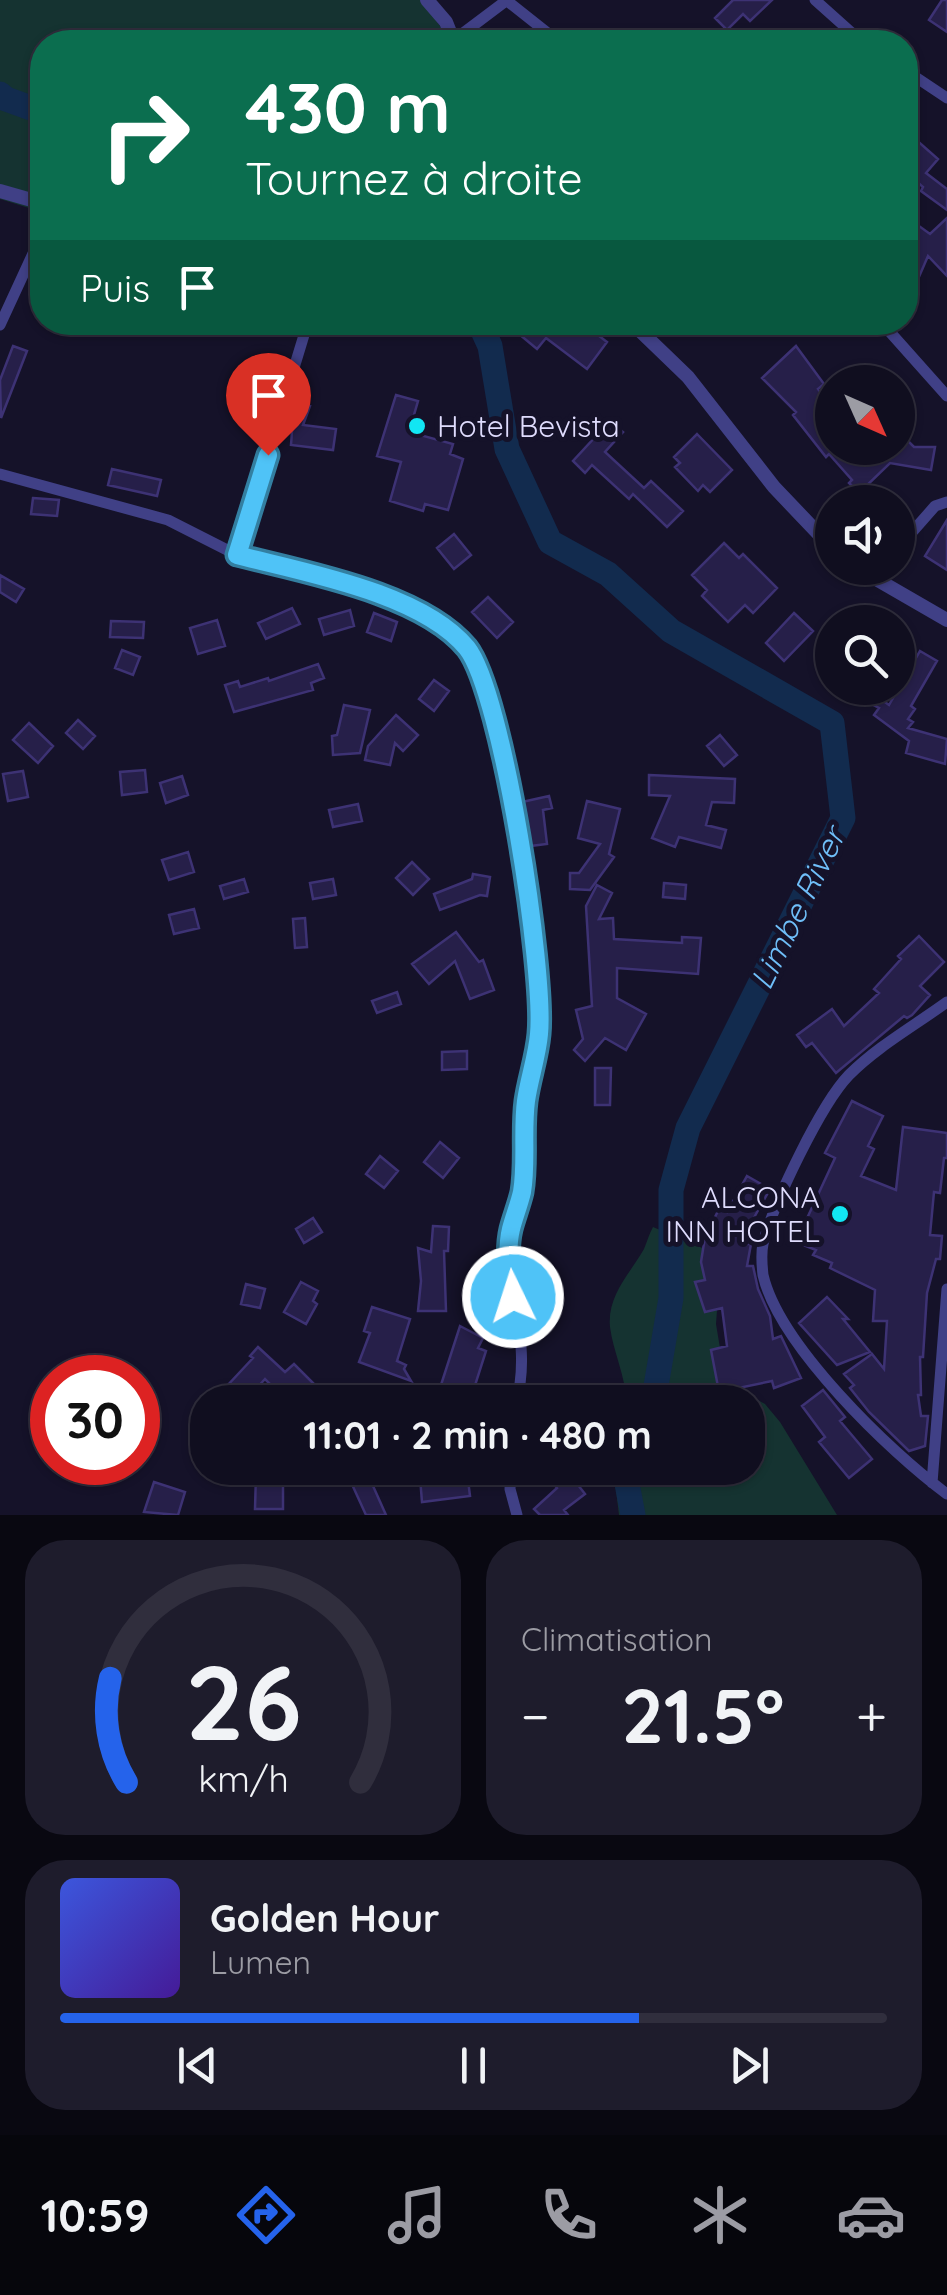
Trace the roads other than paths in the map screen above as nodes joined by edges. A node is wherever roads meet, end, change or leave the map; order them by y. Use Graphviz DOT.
graph roads {
  1 [pos="427,0"];
  2 [pos="506,0"];
  3 [pos="815,0"];
  4 [pos="449,30"];
  5 [pos="469,30"];
  6 [pos="543,30"];
  7 [pos="849,30"];
  8 [pos="918,79"];
  9 [pos="947,98"];
  10 [pos="0,191"];
  11 [pos="30,200"];
  12 [pos="30,260"];
  13 [pos="0,325"];
  14 [pos="304,335"];
  15 [pos="644,335"];
  16 [pos="893,335"];
  17 [pos="947,396"];
  18 [pos="0,474"];
  19 [pos="947,490"];
  20 [pos="941,504"];
  21 [pos="815,530"];
  22 [pos="915,531"];
  23 [pos="237,555"];
  24 [pos="894,585"];
  25 [pos="947,620"];
  26 [pos="947,1002"];
  27 [pos="947,1288"];
  28 [pos="522,1385"];
  29 [pos="932,1482"];
  30 [pos="510,1485"];
  31 [pos="947,1494"];
  32 [pos="517,1515"];
  1 -- 4 [label="street"];
  2 -- 5 [label="street"];
  2 -- 6 [label="street"];
  3 -- 7 [label="street"];
  8 -- 9 [label="street"];
  10 -- 11 [label="street"];
  12 -- 13 [label="street"];
  14 -- 23 [label="street"];
  15 -- 21 [label="street"];
  16 -- 17 [label="street"];
  18 -- 23 [label="street"];
  19 -- 20 [label="street"];
  20 -- 22 [label="street"];
  23 -- 28 [label="street"];
  24 -- 25 [label="street"];
  26 -- 29 [label="street"];
  27 -- 29 [label="street"];
  29 -- 31 [label="street"];
  30 -- 32 [label="street"];
}
